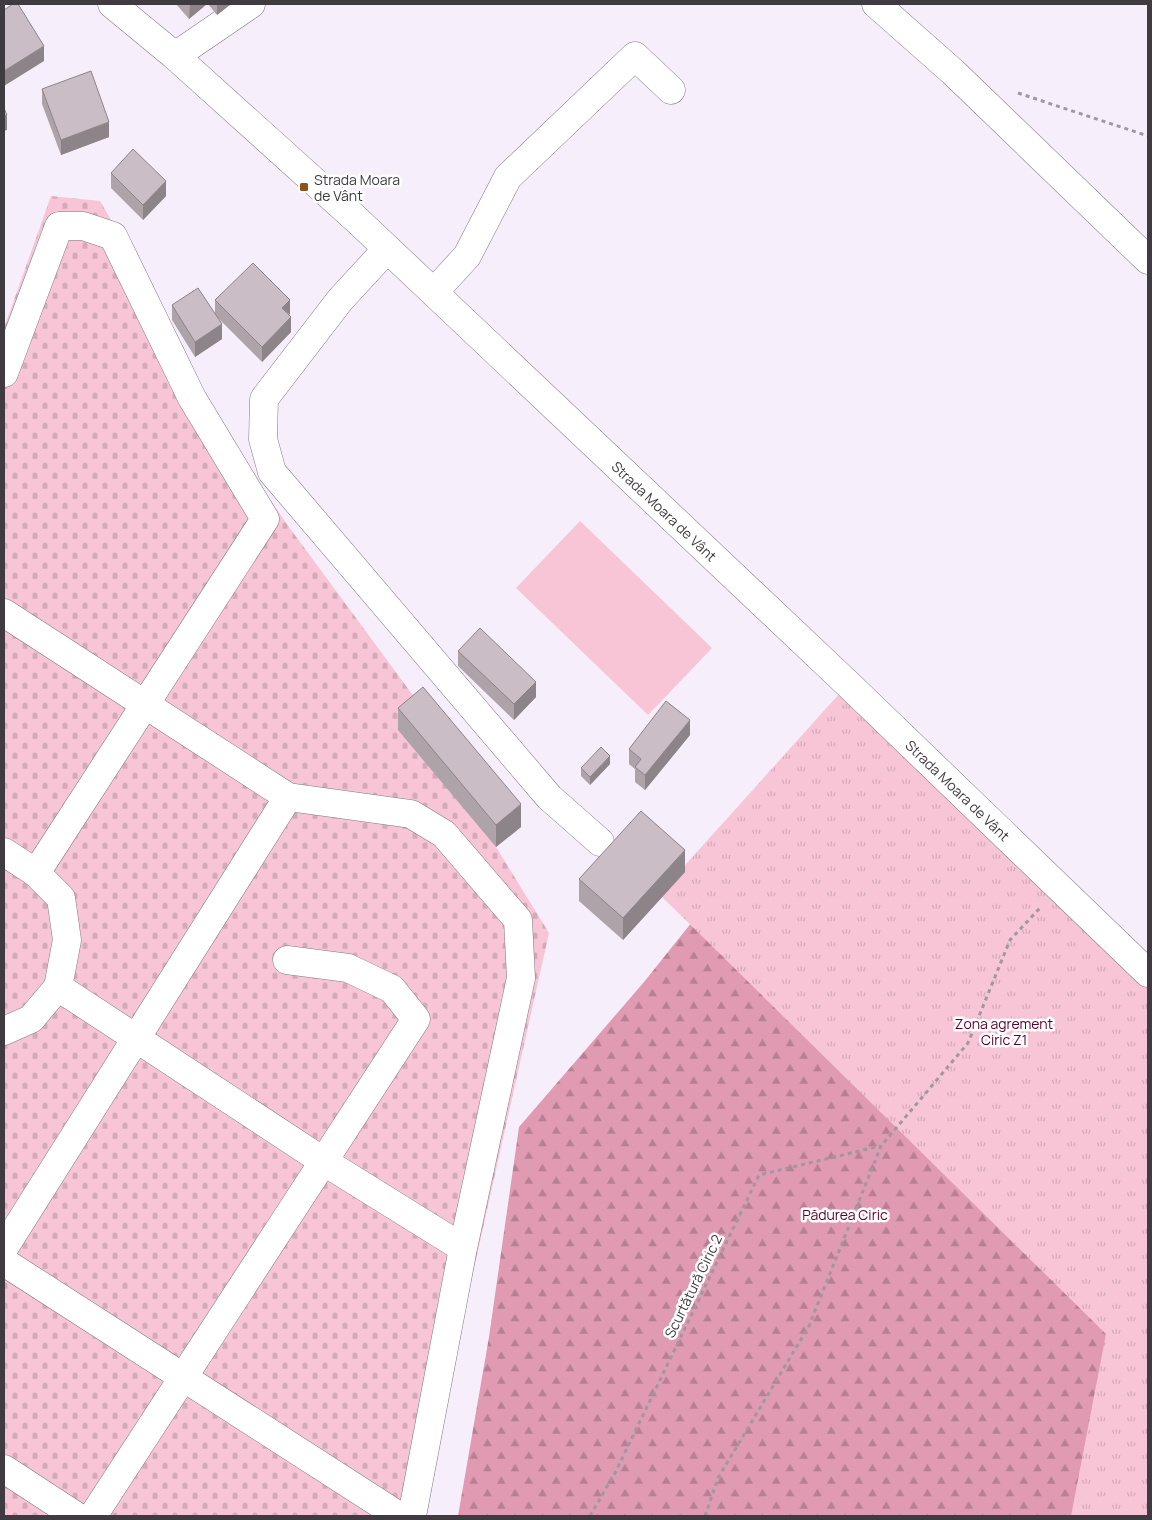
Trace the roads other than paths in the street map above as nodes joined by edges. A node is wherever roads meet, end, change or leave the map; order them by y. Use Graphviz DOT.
graph roads {
  1 [pos="112,4"];
  2 [pos="251,4"];
  3 [pos="876,4"];
  4 [pos="175,56"];
  5 [pos="671,90"];
  6 [pos="387,249"];
  7 [pos="1148,260"];
  8 [pos="434,292"];
  9 [pos="4,373"];
  10 [pos="4,613"];
  11 [pos="145,704"];
  12 [pos="288,797"];
  13 [pos="600,842"];
  14 [pos="4,852"];
  15 [pos="36,873"];
  16 [pos="287,960"];
  17 [pos="1148,973"];
  18 [pos="58,987"];
  19 [pos="4,1031"];
  20 [pos="136,1039"];
  21 [pos="323,1161"];
  22 [pos="4,1248"];
  23 [pos="463,1248"];
  24 [pos="4,1262"];
  25 [pos="184,1378"];
  26 [pos="4,1469"];
  27 [pos="76,1516"];
  28 [pos="93,1516"];
  29 [pos="399,1516"];
  30 [pos="412,1516"];
  1 -- 4 [label="main road, Strada Moara de Vânt"];
  2 -- 4 [label="main road"];
  3 -- 7 [label="main road"];
  4 -- 6 [label="main road, Strada Moara de Vânt"];
  5 -- 8 [label="main road"];
  6 -- 8 [label="main road, Strada Moara de Vânt"];
  6 -- 13 [label="main road"];
  8 -- 17 [label="main road, Strada Moara de Vânt"];
  9 -- 11 [label="main road"];
  10 -- 11 [label="main road"];
  11 -- 12 [label="main road"];
  11 -- 15 [label="main road"];
  12 -- 20 [label="main road"];
  12 -- 23 [label="main road"];
  14 -- 15 [label="main road"];
  15 -- 18 [label="main road"];
  16 -- 21 [label="main road"];
  18 -- 19 [label="main road"];
  18 -- 20 [label="main road"];
  20 -- 21 [label="main road"];
  20 -- 22 [label="main road"];
  21 -- 23 [label="main road"];
  21 -- 25 [label="main road"];
  23 -- 30 [label="main road"];
  24 -- 25 [label="main road"];
  25 -- 28 [label="main road"];
  25 -- 29 [label="main road"];
  26 -- 27 [label="main road"];
}
